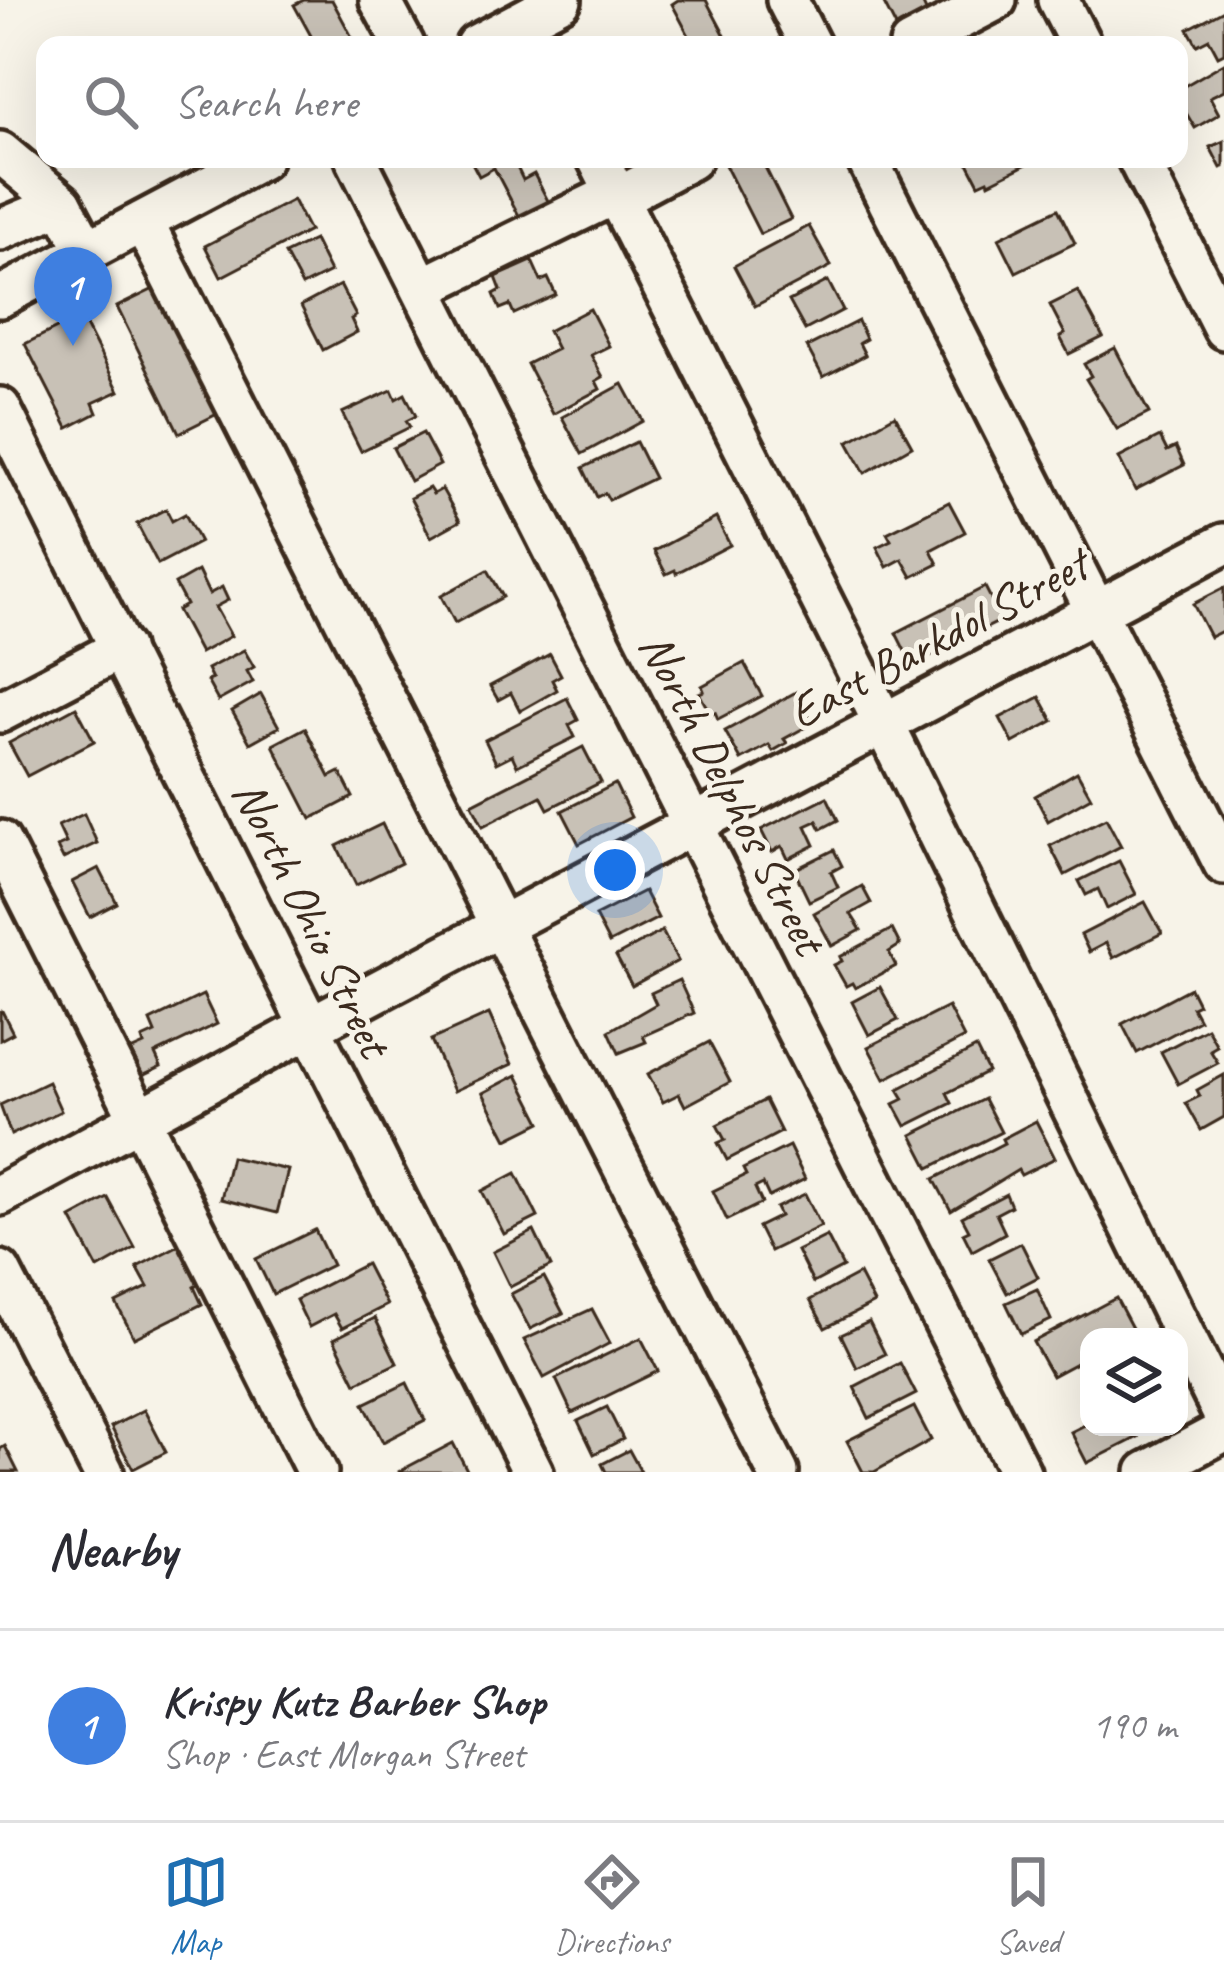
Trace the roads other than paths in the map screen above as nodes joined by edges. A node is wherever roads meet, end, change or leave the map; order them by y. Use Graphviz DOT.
graph roads {
  1 [pos="380,0"];
  2 [pos="561,0"];
  3 [pos="787,0"];
  4 [pos="996,0"];
  5 [pos="1058,0"];
  6 [pos="531,32"];
  7 [pos="399,36"];
  8 [pos="805,36"];
  9 [pos="927,36"];
  10 [pos="1076,36"];
  11 [pos="0,152"];
  12 [pos="244,168"];
  13 [pos="361,168"];
  14 [pos="661,168"];
  15 [pos="872,168"];
  16 [pos="1143,168"];
  17 [pos="610,183"];
  18 [pos="62,204"];
  19 [pos="142,222"];
  20 [pos="0,230"];
  21 [pos="87,251"];
  22 [pos="422,288"];
  23 [pos="0,297"];
  24 [pos="1224,329"];
  25 [pos="0,408"];
  26 [pos="1224,544"];
  27 [pos="1096,613"];
  28 [pos="122,648"];
  29 [pos="0,712"];
  30 [pos="883,724"];
  31 [pos="691,825"];
  32 [pos="0,842"];
  33 [pos="1224,864"];
  34 [pos="500,926"];
  35 [pos="308,1028"];
  36 [pos="140,1119"];
  37 [pos="0,1195"];
  38 [pos="0,1271"];
  39 [pos="1224,1416"];
  40 [pos="1224,1431"];
  41 [pos="103,1472"];
  42 [pos="317,1472"];
  43 [pos="533,1472"];
  44 [pos="778,1472"];
  45 [pos="1020,1472"];
  46 [pos="1148,1472"];
  1 -- 7 [label="street"];
  2 -- 6 [label="street"];
  3 -- 8 [label="street"];
  4 -- 9 [label="street"];
  5 -- 10 [label="street"];
  11 -- 18 [label="street"];
  12 -- 19 [label="street"];
  13 -- 22 [label="street, North Delphos Street"];
  14 -- 17 [label="street"];
  15 -- 27 [label="street"];
  16 -- 24 [label="street"];
  17 -- 22 [label="street"];
  17 -- 30 [label="street"];
  18 -- 20 [label="street"];
  18 -- 21 [label="street"];
  19 -- 21 [label="street"];
  19 -- 34 [label="street"];
  21 -- 23 [label="street"];
  22 -- 31 [label="street, North Delphos Street"];
  25 -- 28 [label="street, North Ohio Street"];
  26 -- 27 [label="street, East Barkdol Street"];
  27 -- 30 [label="street, East Barkdol Street"];
  27 -- 33 [label="street"];
  28 -- 29 [label="street"];
  28 -- 35 [label="street, North Ohio Street"];
  30 -- 31 [label="street, East Barkdol Street"];
  30 -- 39 [label="street"];
  31 -- 34 [label="street, East Barkdol Street"];
  31 -- 45 [label="street, North Delphos Street"];
  32 -- 36 [label="street"];
  34 -- 35 [label="street, East Barkdol Street"];
  34 -- 44 [label="street"];
  35 -- 36 [label="street, East Barkdol Street"];
  35 -- 43 [label="street, North Ohio Street"];
  36 -- 37 [label="street, East Barkdol Street"];
  36 -- 42 [label="street"];
  38 -- 41 [label="street"];
  40 -- 46 [label="street"];
}
